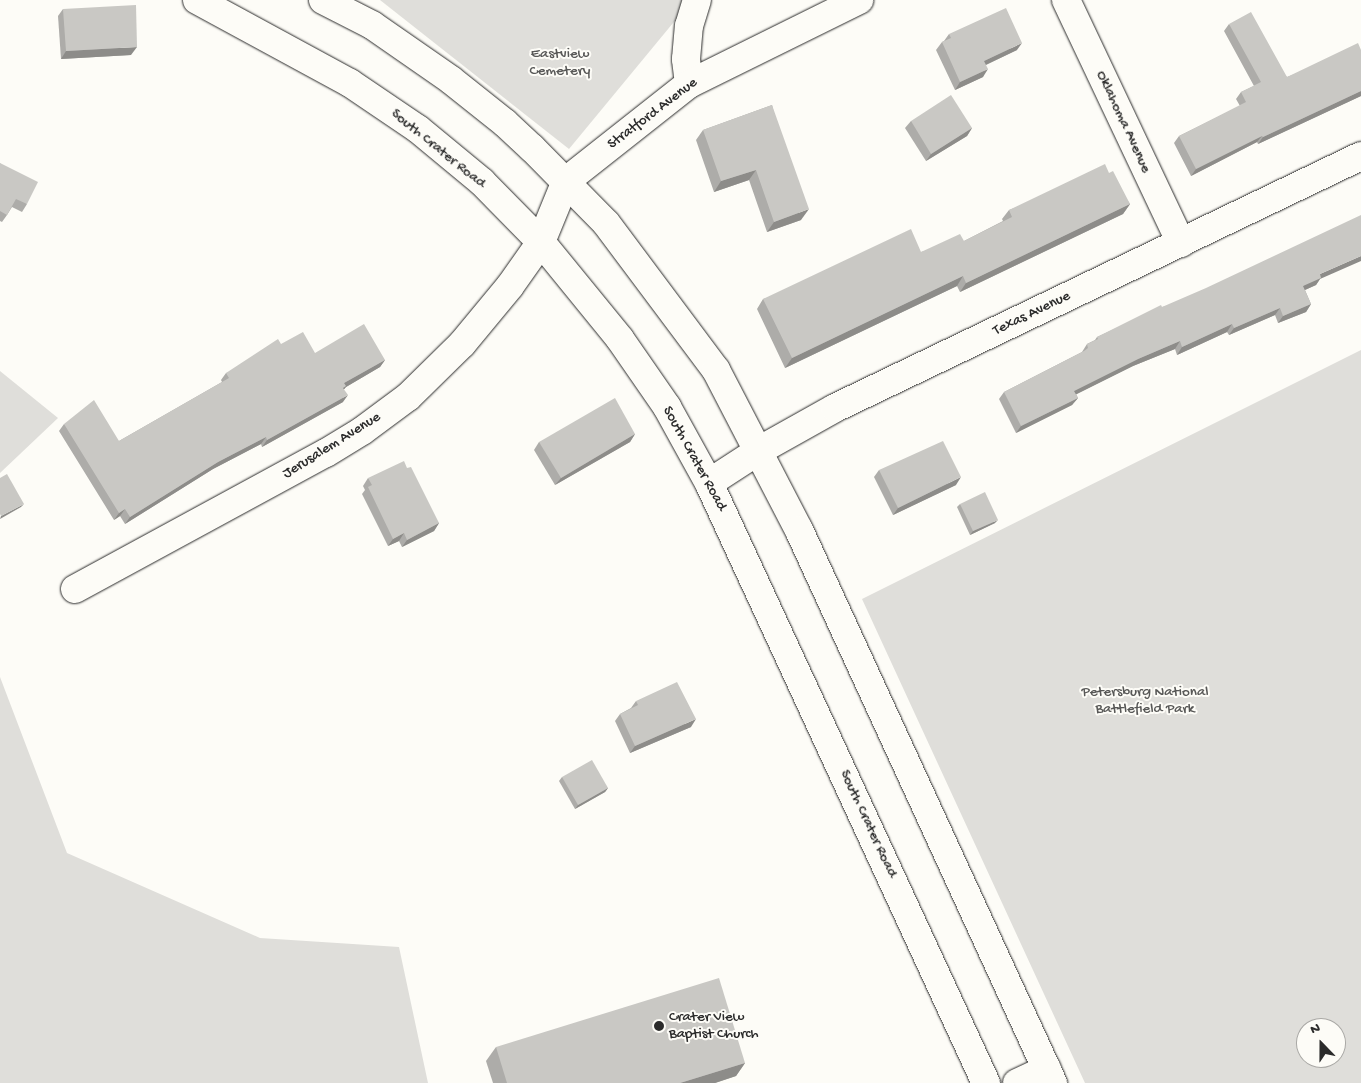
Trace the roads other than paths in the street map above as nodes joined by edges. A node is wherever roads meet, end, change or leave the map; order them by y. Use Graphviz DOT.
graph roads {
  1 [pos="197,0"];
  2 [pos="323,0"];
  3 [pos="697,0"];
  4 [pos="859,0"];
  5 [pos="1066,0"];
  6 [pos="689,84"];
  7 [pos="1361,156"];
  8 [pos="566,181"];
  9 [pos="541,242"];
  10 [pos="1181,243"];
  11 [pos="760,450"];
  12 [pos="709,483"];
  13 [pos="75,589"];
  14 [pos="1050,1076"];
  15 [pos="986,1083"];
  16 [pos="1017,1083"];
  1 -- 9 [label="main road, South Crater Road"];
  2 -- 8 [label="main road"];
  3 -- 6 [label="main road"];
  4 -- 6 [label="main road, Stratford Avenue"];
  5 -- 10 [label="main road, Oklahoma Avenue"];
  6 -- 8 [label="main road, Stratford Avenue"];
  7 -- 10 [label="main road, Texas Avenue"];
  8 -- 9 [label="main road, Stratford Avenue"];
  8 -- 11 [label="main road"];
  9 -- 12 [label="main road, South Crater Road"];
  9 -- 13 [label="main road, Jerusalem Avenue"];
  10 -- 11 [label="main road, Texas Avenue"];
  11 -- 12 [label="main road, Texas Avenue"];
  11 -- 14 [label="main road"];
  12 -- 15 [label="main road, South Crater Road"];
  14 -- 16 [label="main road"];
}
